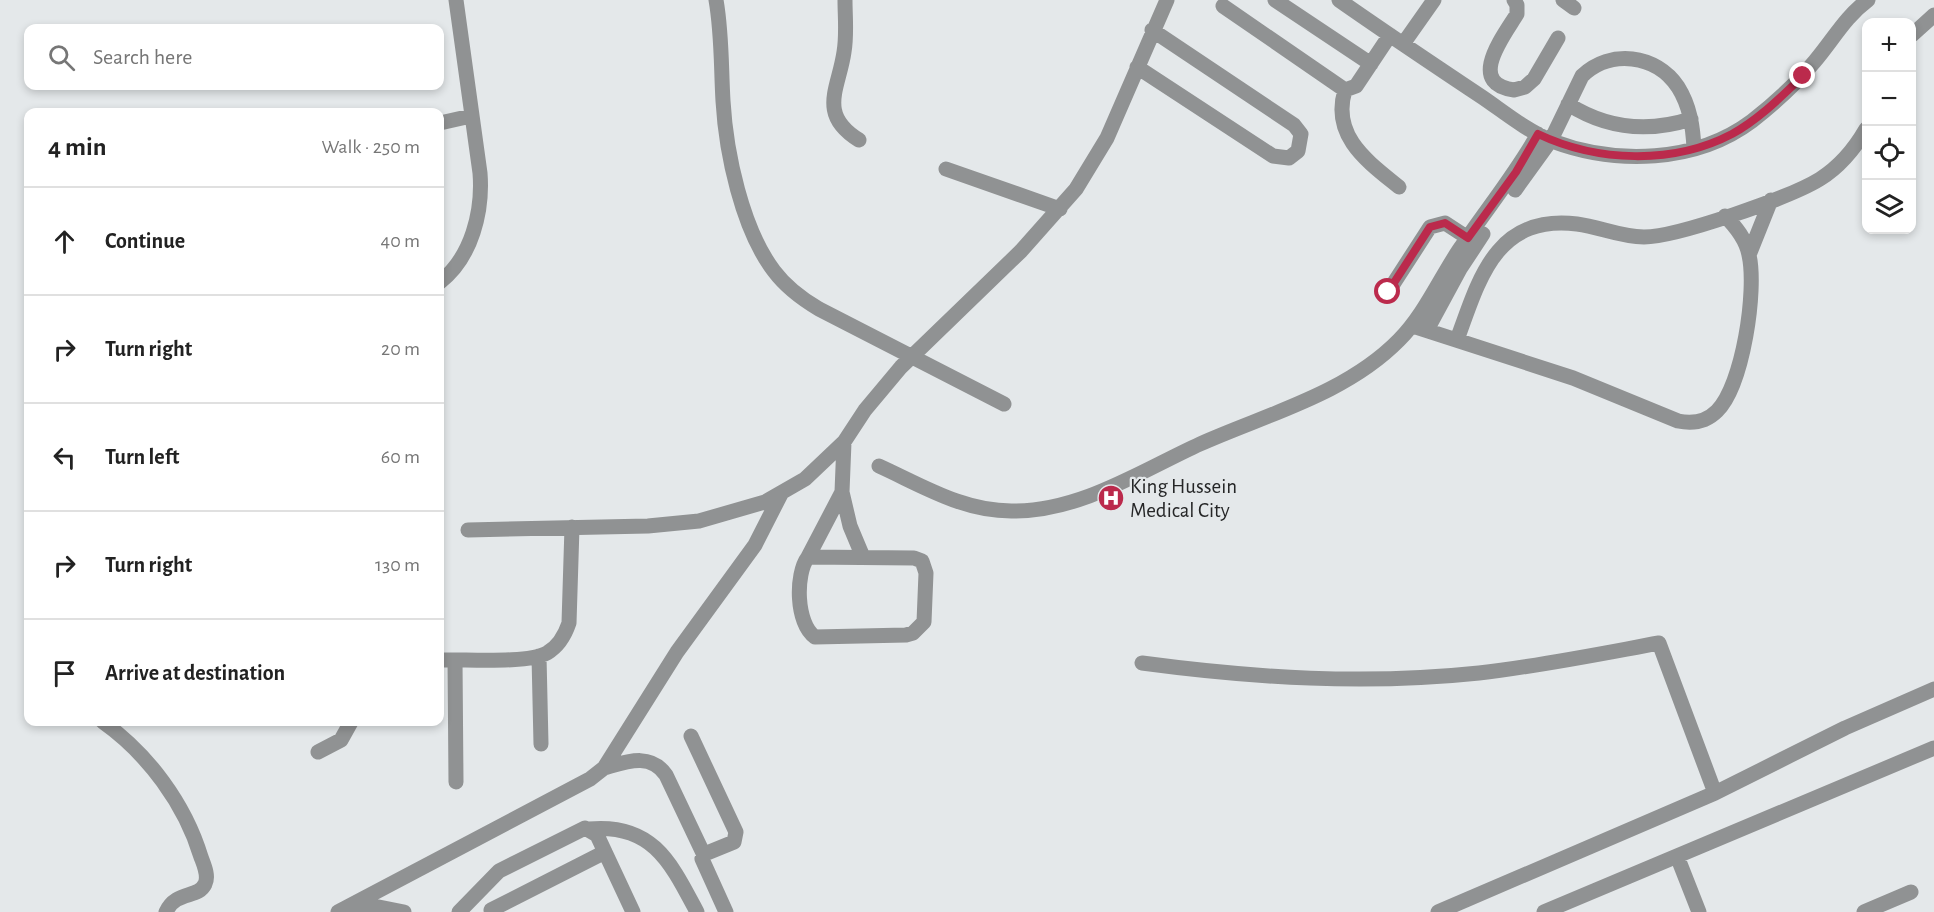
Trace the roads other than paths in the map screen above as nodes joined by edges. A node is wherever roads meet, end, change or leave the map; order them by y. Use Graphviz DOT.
graph roads {
  1 [pos="456,0"];
  2 [pos="716,0"];
  3 [pos="844,0"];
  4 [pos="1167,0"];
  5 [pos="1275,0"];
  6 [pos="1339,0"];
  7 [pos="1434,0"];
  8 [pos="1514,0"];
  9 [pos="1869,0"];
  10 [pos="1223,6"];
  11 [pos="1934,15"];
  12 [pos="1152,30"];
  13 [pos="1916,31"];
  14 [pos="1558,38"];
  15 [pos="1396,40"];
  16 [pos="1371,64"];
  17 [pos="1137,67"];
  18 [pos="1345,90"];
  19 [pos="1568,104"];
  20 [pos="471,116"];
  21 [pos="1691,118"];
  22 [pos="444,122"];
  23 [pos="1862,135"];
  24 [pos="1544,137"];
  25 [pos="859,140"];
  26 [pos="1694,149"];
  27 [pos="946,169"];
  28 [pos="1399,187"];
  29 [pos="1771,200"];
  30 [pos="1060,209"];
  31 [pos="1725,216"];
  32 [pos="1468,238"];
  33 [pos="1749,255"];
  34 [pos="444,277"];
  35 [pos="1388,292"];
  36 [pos="1420,328"];
  37 [pos="1458,340"];
  38 [pos="913,355"];
  39 [pos="1004,404"];
  40 [pos="844,442"];
  41 [pos="879,466"];
  42 [pos="842,492"];
  43 [pos="781,494"];
  44 [pos="572,527"];
  45 [pos="468,530"];
  46 [pos="808,557"];
  47 [pos="863,557"];
  48 [pos="539,656"];
  49 [pos="447,660"];
  50 [pos="1142,663"];
  51 [pos="1934,689"];
  52 [pos="108,726"];
  53 [pos="349,726"];
  54 [pos="691,736"];
  55 [pos="541,744"];
  56 [pos="1934,748"];
  57 [pos="318,752"];
  58 [pos="603,768"];
  59 [pos="456,782"];
  60 [pos="1715,793"];
  61 [pos="589,829"];
  62 [pos="604,852"];
  63 [pos="704,855"];
  64 [pos="1677,856"];
  65 [pos="388,885"];
  66 [pos="1911,892"];
  67 [pos="464,908"];
  68 [pos="345,910"];
  69 [pos="401,911"];
  70 [pos="496,911"];
  71 [pos="166,912"];
  72 [pos="633,912"];
  73 [pos="697,912"];
  74 [pos="726,912"];
  75 [pos="1438,912"];
  76 [pos="1544,912"];
  77 [pos="1699,912"];
  78 [pos="1864,912"];
  1 -- 20 [label="street"];
  2 -- 38 [label="street"];
  3 -- 25 [label="street"];
  4 -- 12 [label="street"];
  5 -- 16 [label="street"];
  6 -- 15 [label="street"];
  7 -- 15 [label="street"];
  8 -- 14 [label="street"];
  9 -- 26 [label="street"];
  10 -- 18 [label="street"];
  11 -- 13 [label="street"];
  12 -- 17 [label="street"];
  12 -- 17 [label="street"];
  15 -- 16 [label="street"];
  15 -- 24 [label="street"];
  16 -- 18 [label="street"];
  17 -- 30 [label="street"];
  18 -- 28 [label="street"];
  19 -- 21 [label="street"];
  19 -- 21 [label="street"];
  19 -- 24 [label="street"];
  20 -- 22 [label="street"];
  20 -- 34 [label="street"];
  21 -- 26 [label="street"];
  23 -- 29 [label="street"];
  24 -- 26 [label="street"];
  24 -- 32 [label="street"];
  24 -- 36 [label="street"];
  27 -- 30 [label="street"];
  29 -- 31 [label="street"];
  29 -- 33 [label="street"];
  30 -- 38 [label="street"];
  31 -- 33 [label="street"];
  31 -- 37 [label="street"];
  32 -- 35 [label="street"];
  32 -- 36 [label="street"];
  33 -- 37 [label="street"];
  36 -- 37 [label="street"];
  36 -- 41 [label="street"];
  38 -- 39 [label="street"];
  38 -- 40 [label="street"];
  40 -- 42 [label="street"];
  40 -- 43 [label="street"];
  42 -- 46 [label="street"];
  42 -- 47 [label="street"];
  43 -- 44 [label="street"];
  43 -- 58 [label="street"];
  44 -- 45 [label="street"];
  44 -- 48 [label="street"];
  46 -- 47 [label="street"];
  46 -- 47 [label="street"];
  48 -- 49 [label="street"];
  48 -- 55 [label="street"];
  49 -- 59 [label="street"];
  50 -- 60 [label="street"];
  51 -- 60 [label="street"];
  52 -- 71 [label="street"];
  53 -- 57 [label="street"];
  54 -- 63 [label="street"];
  56 -- 64 [label="street"];
  58 -- 63 [label="street"];
  58 -- 65 [label="street"];
  60 -- 75 [label="street"];
  61 -- 62 [label="street"];
  61 -- 67 [label="street"];
  61 -- 73 [label="street"];
  62 -- 70 [label="street"];
  62 -- 72 [label="street"];
  63 -- 74 [label="street"];
  64 -- 76 [label="street"];
  64 -- 77 [label="street"];
  65 -- 68 [label="street"];
  65 -- 69 [label="street"];
  66 -- 78 [label="street"];
  67 -- 70 [label="street"];
  68 -- 69 [label="street"];
}
